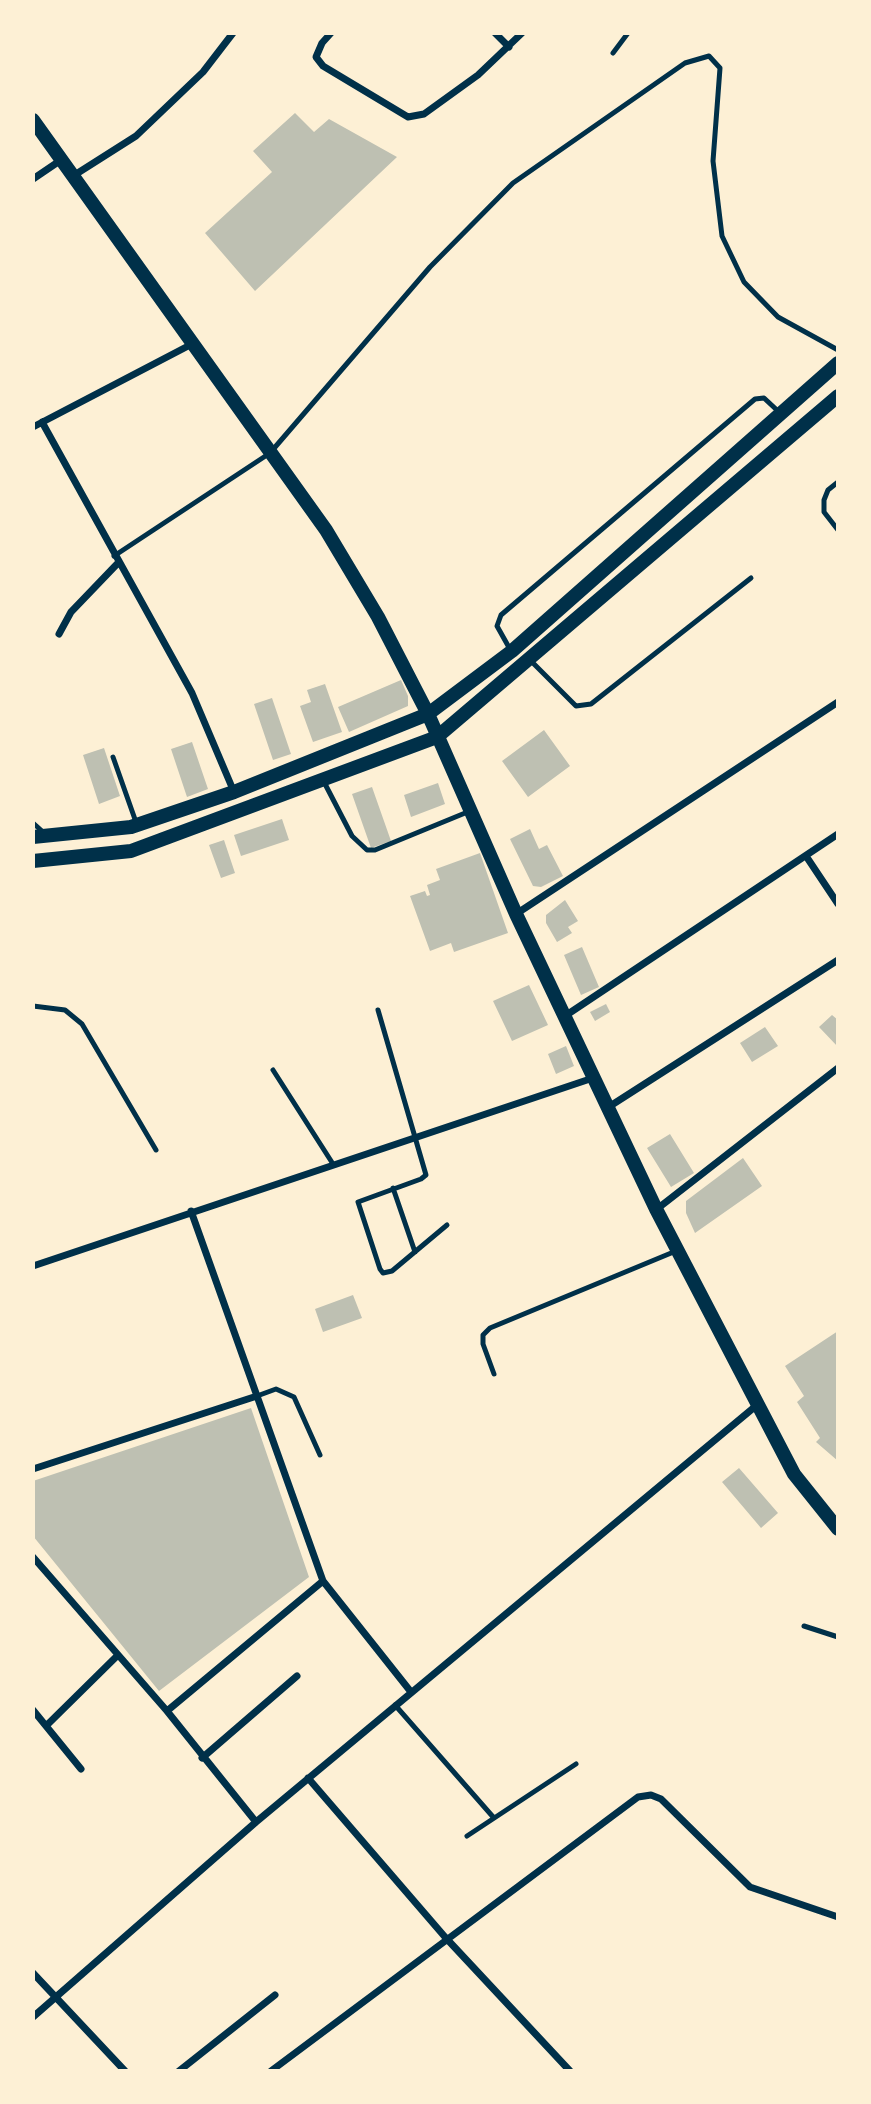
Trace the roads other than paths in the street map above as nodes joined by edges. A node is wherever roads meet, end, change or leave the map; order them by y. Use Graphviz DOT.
graph roads {
  1 [pos="233,33"];
  2 [pos="331,33"];
  3 [pos="495,33"];
  4 [pos="522,33"];
  5 [pos="628,33"];
  6 [pos="509,47"];
  7 [pos="614,53"];
  8 [pos="33,120"];
  9 [pos="61,160"];
  10 [pos="72,177"];
  11 [pos="33,180"];
  12 [pos="192,344"];
  13 [pos="838,350"];
  14 [pos="838,363"];
  15 [pos="838,396"];
  16 [pos="781,414"];
  17 [pos="42,422"];
  18 [pos="33,426"];
  19 [pos="271,453"];
  20 [pos="838,482"];
  21 [pos="838,530"];
  22 [pos="116,559"];
  23 [pos="751,578"];
  24 [pos="59,634"];
  25 [pos="512,651"];
  26 [pos="528,659"];
  27 [pos="838,702"];
  28 [pos="428,714"];
  29 [pos="437,737"];
  30 [pos="113,757"];
  31 [pos="323,779"];
  32 [pos="234,792"];
  33 [pos="470,811"];
  34 [pos="33,823"];
  35 [pos="137,825"];
  36 [pos="838,834"];
  37 [pos="41,837"];
  38 [pos="806,856"];
  39 [pos="33,861"];
  40 [pos="838,904"];
  41 [pos="516,914"];
  42 [pos="838,960"];
  43 [pos="33,1006"];
  44 [pos="378,1010"];
  45 [pos="565,1016"];
  46 [pos="838,1068"];
  47 [pos="273,1070"];
  48 [pos="593,1078"];
  49 [pos="607,1108"];
  50 [pos="416,1137"];
  51 [pos="156,1150"];
  52 [pos="333,1164"];
  53 [pos="393,1188"];
  54 [pos="656,1209"];
  55 [pos="191,1211"];
  56 [pos="447,1225"];
  57 [pos="677,1250"];
  58 [pos="415,1252"];
  59 [pos="33,1266"];
  60 [pos="494,1374"];
  61 [pos="257,1396"];
  62 [pos="758,1404"];
  63 [pos="320,1455"];
  64 [pos="33,1469"];
  65 [pos="838,1529"];
  66 [pos="33,1557"];
  67 [pos="323,1581"];
  68 [pos="804,1626"];
  69 [pos="838,1637"];
  70 [pos="118,1654"];
  71 [pos="297,1676"];
  72 [pos="411,1692"];
  73 [pos="395,1705"];
  74 [pos="33,1710"];
  75 [pos="167,1711"];
  76 [pos="46,1726"];
  77 [pos="202,1758"];
  78 [pos="576,1765"];
  79 [pos="82,1769"];
  80 [pos="308,1778"];
  81 [pos="494,1818"];
  82 [pos="256,1822"];
  83 [pos="467,1836"];
  84 [pos="838,1917"];
  85 [pos="446,1937"];
  86 [pos="33,1973"];
  87 [pos="275,1995"];
  88 [pos="56,1997"];
  89 [pos="33,2017"];
  90 [pos="125,2071"];
  91 [pos="179,2071"];
  92 [pos="271,2071"];
  93 [pos="570,2071"];
  1 -- 10 [label="street"];
  2 -- 6 [label="street"];
  3 -- 6 [label="street"];
  4 -- 6 [label="street"];
  5 -- 7 [label="lane"];
  8 -- 9 [label="main road"];
  9 -- 10 [label="main road"];
  9 -- 11 [label="street"];
  10 -- 12 [label="main road"];
  12 -- 17 [label="street"];
  12 -- 19 [label="main road"];
  13 -- 19 [label="lane"];
  14 -- 16 [label="main road"];
  15 -- 26 [label="main road"];
  16 -- 25 [label="main road"];
  16 -- 25 [label="lane"];
  17 -- 18 [label="street"];
  17 -- 22 [label="street"];
  19 -- 22 [label="lane"];
  19 -- 28 [label="main road"];
  20 -- 21 [label="lane"];
  22 -- 24 [label="street"];
  22 -- 32 [label="street"];
  23 -- 26 [label="lane"];
  25 -- 28 [label="main road"];
  26 -- 29 [label="main road"];
  27 -- 41 [label="street"];
  28 -- 29 [label="main road"];
  28 -- 32 [label="main road"];
  29 -- 31 [label="main road"];
  29 -- 33 [label="main road"];
  30 -- 35 [label="lane"];
  31 -- 33 [label="lane"];
  31 -- 39 [label="main road"];
  32 -- 35 [label="main road"];
  33 -- 41 [label="main road"];
  34 -- 37 [label="lane"];
  35 -- 37 [label="main road"];
  36 -- 38 [label="street"];
  38 -- 40 [label="street"];
  38 -- 45 [label="street"];
  41 -- 45 [label="main road"];
  42 -- 49 [label="street"];
  43 -- 51 [label="lane"];
  44 -- 50 [label="lane"];
  45 -- 48 [label="main road"];
  46 -- 54 [label="street"];
  47 -- 52 [label="lane"];
  48 -- 49 [label="main road"];
  48 -- 50 [label="street"];
  49 -- 54 [label="main road"];
  50 -- 52 [label="street"];
  50 -- 53 [label="lane"];
  52 -- 55 [label="street"];
  53 -- 58 [label="lane"];
  53 -- 58 [label="lane"];
  54 -- 57 [label="main road"];
  55 -- 59 [label="street"];
  55 -- 61 [label="street"];
  56 -- 58 [label="lane"];
  57 -- 60 [label="lane"];
  57 -- 62 [label="main road"];
  61 -- 63 [label="lane"];
  61 -- 64 [label="street"];
  61 -- 67 [label="street"];
  62 -- 65 [label="main road"];
  62 -- 72 [label="street"];
  66 -- 70 [label="street"];
  67 -- 72 [label="street"];
  67 -- 75 [label="street"];
  68 -- 69 [label="lane"];
  70 -- 75 [label="street"];
  70 -- 76 [label="street"];
  71 -- 77 [label="street"];
  72 -- 73 [label="street"];
  73 -- 80 [label="street"];
  73 -- 81 [label="lane"];
  74 -- 76 [label="street"];
  75 -- 77 [label="street"];
  76 -- 79 [label="street"];
  77 -- 82 [label="street"];
  78 -- 81 [label="lane"];
  80 -- 82 [label="street"];
  80 -- 85 [label="street"];
  81 -- 83 [label="lane"];
  82 -- 88 [label="street"];
  84 -- 85 [label="street"];
  85 -- 92 [label="street"];
  85 -- 93 [label="street"];
  86 -- 88 [label="street"];
  87 -- 91 [label="street"];
  88 -- 89 [label="street"];
  88 -- 90 [label="street"];
}
